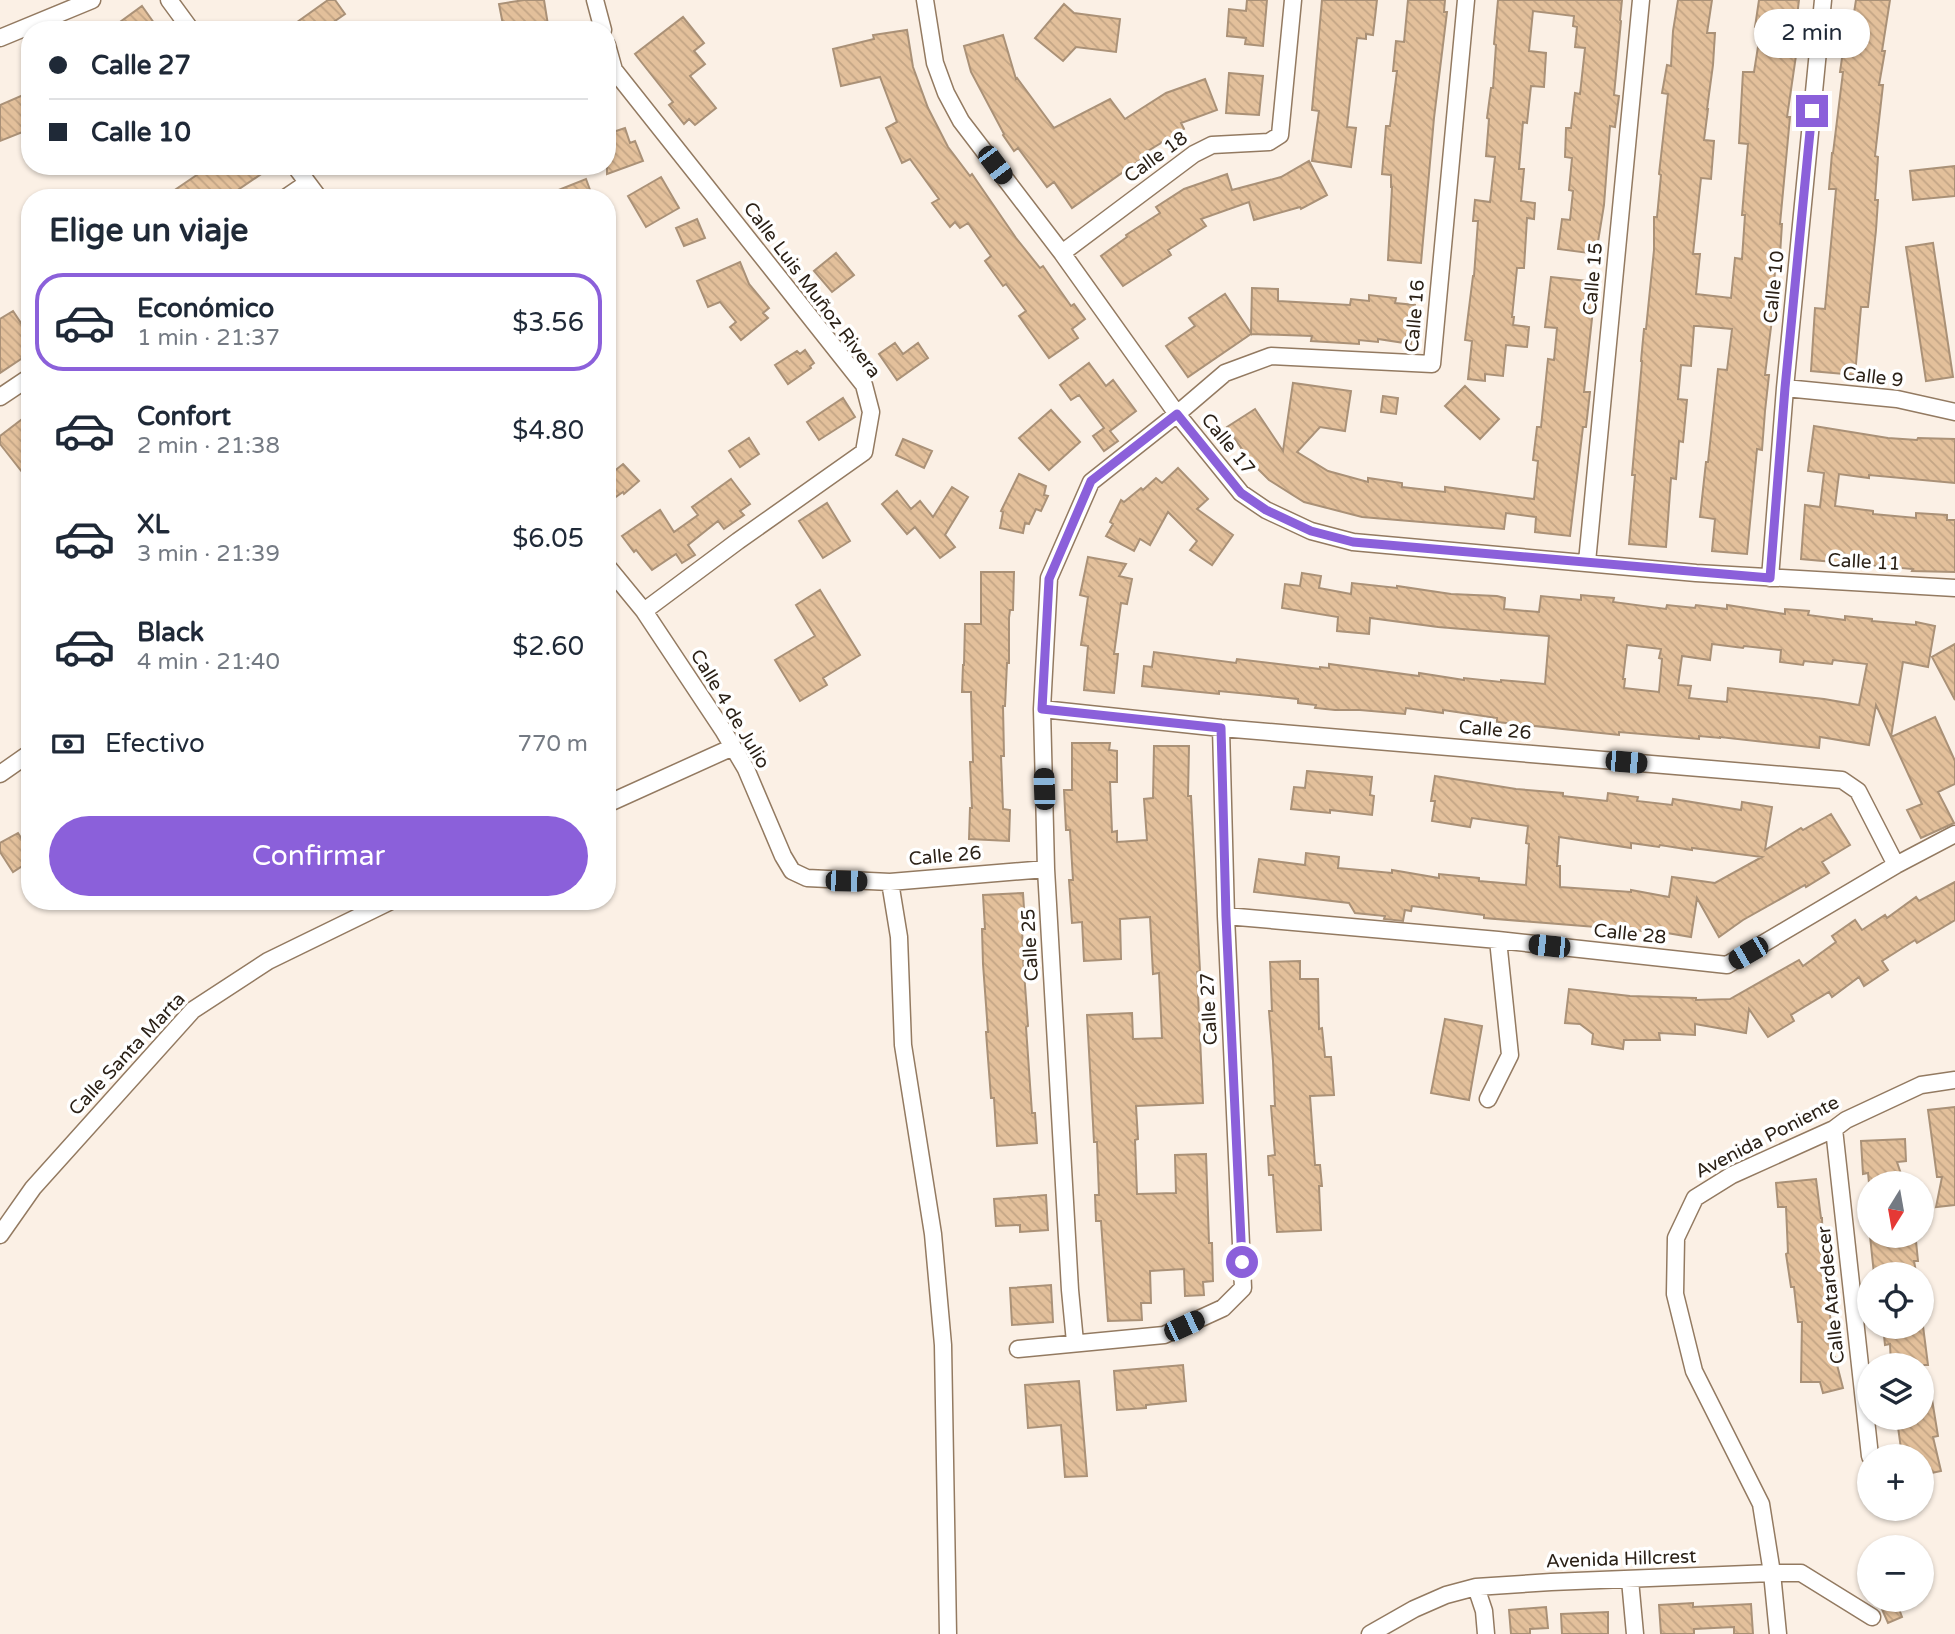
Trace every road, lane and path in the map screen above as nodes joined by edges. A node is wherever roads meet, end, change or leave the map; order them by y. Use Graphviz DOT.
graph roads {
  1 [pos="92,0"];
  2 [pos="169,0"];
  3 [pos="595,0"];
  4 [pos="925,0"];
  5 [pos="1293,0"];
  6 [pos="1466,0"];
  7 [pos="1641,0"];
  8 [pos="1823,0"];
  9 [pos="41,21"];
  10 [pos="184,21"];
  11 [pos="601,21"];
  12 [pos="21,29"];
  13 [pos="0,38"];
  14 [pos="616,73"];
  15 [pos="301,175"];
  16 [pos="307,183"];
  17 [pos="298,189"];
  18 [pos="312,189"];
  19 [pos="1062,253"];
  20 [pos="21,383"];
  21 [pos="1785,388"];
  22 [pos="0,397"];
  23 [pos="1955,412"];
  24 [pos="1177,414"];
  25 [pos="1587,562"];
  26 [pos="616,577"];
  27 [pos="1770,578"];
  28 [pos="1955,588"];
  29 [pos="644,611"];
  30 [pos="1042,709"];
  31 [pos="1221,728"];
  32 [pos="733,747"];
  33 [pos="21,759"];
  34 [pos="0,774"];
  35 [pos="616,800"];
  36 [pos="1955,834"];
  37 [pos="1896,866"];
  38 [pos="1046,869"];
  39 [pos="890,882"];
  40 [pos="371,910"];
  41 [pos="1226,916"];
  42 [pos="1498,940"];
  43 [pos="1955,1080"];
  44 [pos="1488,1099"];
  45 [pos="1834,1129"];
  46 [pos="0,1235"];
  47 [pos="1075,1342"];
  48 [pos="1018,1349"];
  49 [pos="1869,1444"];
  50 [pos="1772,1573"];
  51 [pos="1630,1580"];
  52 [pos="1476,1587"];
  53 [pos="1872,1617"];
  54 [pos="948,1634"];
  55 [pos="1370,1634"];
  56 [pos="1486,1634"];
  57 [pos="1635,1634"];
  58 [pos="1778,1634"];
  1 -- 9 [label="street"];
  2 -- 10 [label="street"];
  3 -- 11 [label="street"];
  4 -- 19 [label="street, Calle 17"];
  5 -- 19 [label="street, Calle 18"];
  6 -- 24 [label="street, Calle 16"];
  7 -- 25 [label="street, Calle 15"];
  8 -- 21 [label="street, Calle 10"];
  12 -- 13 [label="street"];
  14 -- 29 [label="street, Calle Luis Muñoz Rivera"];
  15 -- 16 [label="street"];
  16 -- 17 [label="street"];
  16 -- 18 [label="street"];
  19 -- 24 [label="street, Calle 17"];
  20 -- 22 [label="street"];
  21 -- 23 [label="street, Calle 9"];
  21 -- 27 [label="street, Calle 10"];
  24 -- 25 [label="street, Calle 17"];
  24 -- 30 [label="street, Calle 25"];
  25 -- 27 [label="street, Calle 17"];
  26 -- 29 [label="street, Calle 4 de Julio"];
  27 -- 28 [label="street, Calle 11"];
  29 -- 32 [label="street, Calle 4 de Julio"];
  30 -- 31 [label="street, Calle 26"];
  30 -- 38 [label="street, Calle 25"];
  31 -- 37 [label="street, Calle 26"];
  31 -- 41 [label="street, Calle 27"];
  32 -- 35 [label="street"];
  32 -- 39 [label="street, Calle 4 de Julio"];
  33 -- 34 [label="street"];
  36 -- 37 [label="street, Calle 28"];
  37 -- 42 [label="street, Calle 28"];
  38 -- 39 [label="street, Calle 26"];
  38 -- 47 [label="street, Calle 25"];
  39 -- 54 [label="street"];
  40 -- 46 [label="street, Calle Santa Marta"];
  41 -- 42 [label="street, Calle 28"];
  41 -- 47 [label="street, Calle 27"];
  42 -- 44 [label="street"];
  43 -- 45 [label="street, Avenida Poniente"];
  45 -- 49 [label="street, Calle Atardecer"];
  45 -- 50 [label="street, Avenida Poniente"];
  47 -- 48 [label="street"];
  50 -- 51 [label="street, Avenida Hillcrest"];
  50 -- 53 [label="street, Avenida Hillcrest"];
  50 -- 58 [label="street, Avenida Poniente"];
  51 -- 52 [label="street, Avenida Hillcrest"];
  51 -- 57 [label="street"];
  52 -- 55 [label="street, Avenida Hillcrest"];
  52 -- 56 [label="street"];
}
